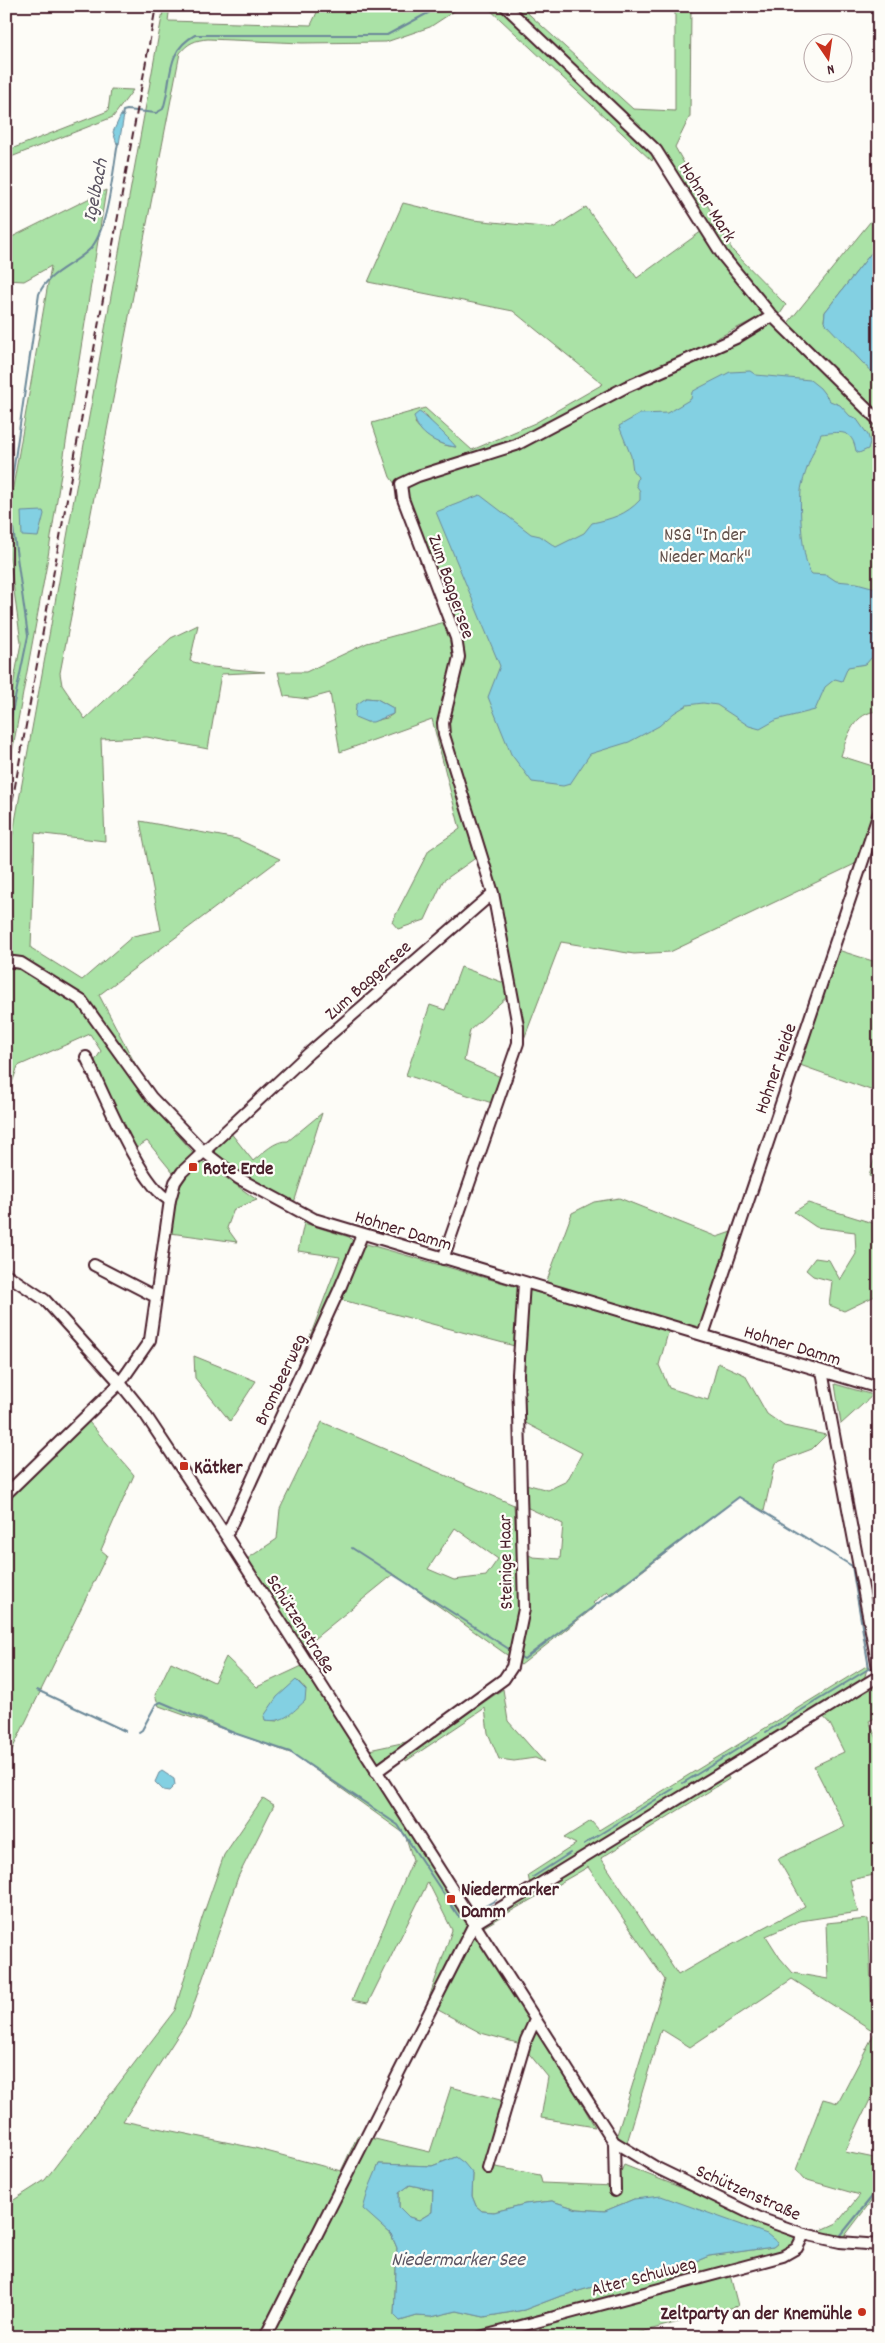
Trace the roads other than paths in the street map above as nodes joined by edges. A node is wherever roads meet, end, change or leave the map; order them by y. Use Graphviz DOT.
graph roads {
  1 [pos="505,6"];
  2 [pos="772,316"];
  3 [pos="879,421"];
  4 [pos="879,813"];
  5 [pos="493,892"];
  6 [pos="6,961"];
  7 [pos="86,1057"];
  8 [pos="203,1151"];
  9 [pos="170,1200"];
  10 [pos="362,1235"];
  11 [pos="443,1259"];
  12 [pos="94,1265"];
  13 [pos="6,1274"];
  14 [pos="524,1283"];
  15 [pos="156,1297"];
  16 [pos="703,1335"];
  17 [pos="822,1371"];
  18 [pos="120,1382"];
  19 [pos="879,1388"];
  20 [pos="6,1494"];
  21 [pos="226,1536"];
  22 [pos="879,1675"];
  23 [pos="376,1772"];
  24 [pos="474,1924"];
  25 [pos="535,2020"];
  26 [pos="614,2142"];
  27 [pos="488,2168"];
  28 [pos="616,2191"];
  29 [pos="804,2234"];
  30 [pos="879,2245"];
  31 [pos="265,2337"];
  32 [pos="480,2337"];
  1 -- 2 [label="street, Hohner Mark"];
  2 -- 3 [label="street, Hohner Mark"];
  2 -- 5 [label="street, Zum Baggersee"];
  4 -- 16 [label="street, Hohner Heide"];
  5 -- 8 [label="street, Zum Baggersee"];
  5 -- 11 [label="street"];
  6 -- 8 [label="street, Hohner Damm"];
  7 -- 9 [label="street"];
  8 -- 9 [label="street"];
  8 -- 10 [label="street, Hohner Damm"];
  9 -- 15 [label="street"];
  10 -- 11 [label="street, Hohner Damm"];
  10 -- 21 [label="street, Brombeerweg"];
  11 -- 14 [label="street, Hohner Damm"];
  12 -- 15 [label="street"];
  13 -- 18 [label="street, Schützenstraße"];
  14 -- 16 [label="street, Hohner Damm"];
  14 -- 23 [label="street, Steinige Haar"];
  15 -- 18 [label="street"];
  16 -- 17 [label="street, Hohner Damm"];
  17 -- 19 [label="street, Hohner Damm"];
  17 -- 22 [label="street"];
  18 -- 20 [label="street"];
  18 -- 21 [label="street, Schützenstraße"];
  21 -- 23 [label="street, Schützenstraße"];
  22 -- 24 [label="street"];
  23 -- 24 [label="street, Schützenstraße"];
  24 -- 25 [label="street, Schützenstraße"];
  24 -- 31 [label="street"];
  25 -- 26 [label="street, Schützenstraße"];
  25 -- 27 [label="street"];
  26 -- 28 [label="street"];
  26 -- 29 [label="street, Schützenstraße"];
  29 -- 30 [label="street, Schützenstraße"];
  29 -- 32 [label="street, Alter Schulweg"];
}
